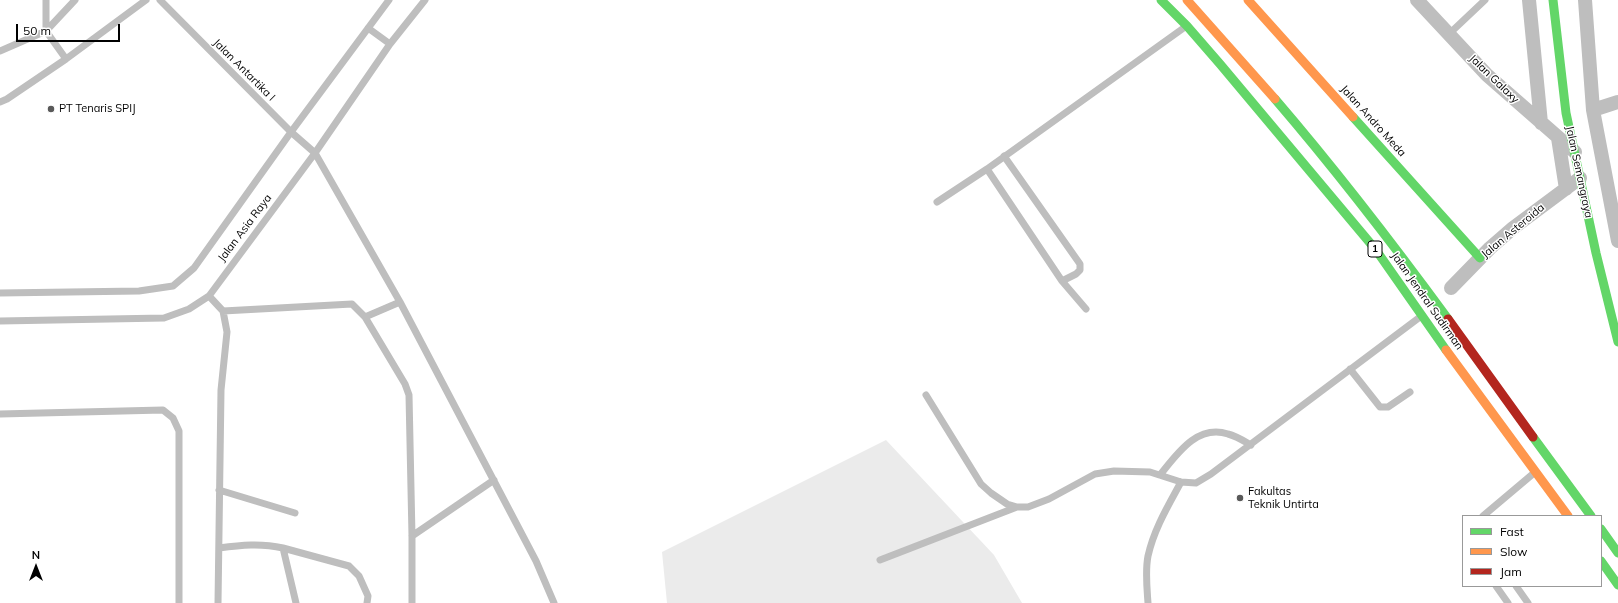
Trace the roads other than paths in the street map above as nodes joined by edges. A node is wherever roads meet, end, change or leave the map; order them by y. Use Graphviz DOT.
graph roads {
  1 [pos="46,0"];
  2 [pos="75,0"];
  3 [pos="146,0"];
  4 [pos="160,0"];
  5 [pos="389,0"];
  6 [pos="424,0"];
  7 [pos="1161,0"];
  8 [pos="1187,0"];
  9 [pos="1248,0"];
  10 [pos="1417,0"];
  11 [pos="1485,0"];
  12 [pos="1529,0"];
  13 [pos="1552,0"];
  14 [pos="1585,0"];
  15 [pos="1187,26"];
  16 [pos="368,28"];
  17 [pos="46,31"];
  18 [pos="1449,34"];
  19 [pos="390,44"];
  20 [pos="0,51"];
  21 [pos="66,59"];
  22 [pos="0,102"];
  23 [pos="1618,102"];
  24 [pos="1592,110"];
  25 [pos="1541,123"];
  26 [pos="290,132"];
  27 [pos="1558,138"];
  28 [pos="1575,152"];
  29 [pos="315,153"];
  30 [pos="1004,156"];
  31 [pos="987,169"];
  32 [pos="1580,178"];
  33 [pos="1566,189"];
  34 [pos="937,202"];
  35 [pos="1618,241"];
  36 [pos="1480,258"];
  37 [pos="1062,281"];
  38 [pos="1451,288"];
  39 [pos="0,293"];
  40 [pos="209,296"];
  41 [pos="400,302"];
  42 [pos="1086,309"];
  43 [pos="223,311"];
  44 [pos="1421,316"];
  45 [pos="365,317"];
  46 [pos="0,321"];
  47 [pos="1618,342"];
  48 [pos="1350,370"];
  49 [pos="1410,392"];
  50 [pos="926,395"];
  51 [pos="0,414"];
  52 [pos="1251,445"];
  53 [pos="1536,472"];
  54 [pos="1160,475"];
  55 [pos="494,480"];
  56 [pos="1181,482"];
  57 [pos="219,490"];
  58 [pos="1017,507"];
  59 [pos="295,513"];
  60 [pos="1484,515"];
  61 [pos="1567,515"];
  62 [pos="1590,515"];
  63 [pos="1602,530"];
  64 [pos="412,536"];
  65 [pos="219,548"];
  66 [pos="283,548"];
  67 [pos="1618,553"];
  68 [pos="1618,557"];
  69 [pos="880,560"];
  70 [pos="1602,563"];
  71 [pos="1617,583"];
  72 [pos="1497,587"];
  73 [pos="1517,587"];
  74 [pos="179,603"];
  75 [pos="218,603"];
  76 [pos="296,603"];
  77 [pos="367,603"];
  78 [pos="412,603"];
  79 [pos="554,603"];
  80 [pos="1148,603"];
  81 [pos="1508,603"];
  82 [pos="1528,603"];
  1 -- 17 [label="lane"];
  2 -- 17 [label="lane"];
  3 -- 21 [label="lane"];
  4 -- 26 [label="lane, Jalan Antartika I"];
  5 -- 16 [label="lane, Jalan Asia Raya"];
  6 -- 19 [label="lane, Jalan Asia Raya"];
  7 -- 15 [label="main road, Jalan Jendral Sudirman / 1"];
  8 -- 62 [label="main road, 1"];
  9 -- 36 [label="main road, Jalan Andro Meda"];
  10 -- 18 [label="street, Jalan Galaxy"];
  11 -- 18 [label="lane"];
  12 -- 25 [label="street"];
  13 -- 28 [label="main road, Jalan Semangraya"];
  14 -- 24 [label="street"];
  15 -- 30 [label="lane"];
  15 -- 44 [label="main road, Jalan Jendral Sudirman / 1"];
  16 -- 19 [label="lane"];
  16 -- 26 [label="lane, Jalan Asia Raya"];
  17 -- 20 [label="lane"];
  17 -- 21 [label="lane"];
  18 -- 25 [label="street, Jalan Galaxy"];
  19 -- 29 [label="lane, Jalan Asia Raya"];
  21 -- 22 [label="lane"];
  23 -- 24 [label="street"];
  24 -- 35 [label="street"];
  25 -- 27 [label="street, Jalan Galaxy"];
  26 -- 29 [label="lane, Jalan Antartika I"];
  26 -- 39 [label="lane, Jalan Asia Raya"];
  27 -- 28 [label="street, Jalan Galaxy"];
  27 -- 33 [label="street"];
  28 -- 32 [label="main road, Jalan Semangraya"];
  29 -- 40 [label="lane, Jalan Asia Raya"];
  29 -- 41 [label="lane"];
  30 -- 31 [label="lane"];
  30 -- 37 [label="lane"];
  31 -- 34 [label="lane"];
  31 -- 37 [label="lane"];
  32 -- 33 [label="street, Jalan Asteroida"];
  32 -- 47 [label="main road, Jalan Semangraya"];
  33 -- 36 [label="street, Jalan Asteroida"];
  36 -- 38 [label="street, Jalan Asteroida"];
  37 -- 42 [label="lane"];
  40 -- 43 [label="lane"];
  40 -- 46 [label="lane, Jalan Asia Raya"];
  41 -- 45 [label="lane"];
  41 -- 55 [label="lane"];
  43 -- 45 [label="lane"];
  43 -- 57 [label="lane"];
  44 -- 48 [label="lane"];
  44 -- 53 [label="main road, Jalan Jendral Sudirman / 1"];
  45 -- 64 [label="lane"];
  48 -- 49 [label="lane"];
  48 -- 52 [label="lane"];
  50 -- 58 [label="lane"];
  51 -- 74 [label="lane"];
  52 -- 54 [label="lane"];
  52 -- 56 [label="lane"];
  53 -- 60 [label="lane"];
  53 -- 61 [label="main road, Jalan Jendral Sudirman / 1"];
  54 -- 56 [label="lane"];
  54 -- 58 [label="lane"];
  55 -- 64 [label="lane"];
  55 -- 79 [label="lane"];
  56 -- 80 [label="lane"];
  57 -- 59 [label="lane"];
  57 -- 65 [label="lane"];
  58 -- 69 [label="lane"];
  63 -- 67 [label="main road"];
  64 -- 78 [label="lane"];
  65 -- 66 [label="lane"];
  65 -- 75 [label="lane"];
  66 -- 76 [label="lane"];
  66 -- 77 [label="lane"];
  68 -- 70 [label="street"];
  70 -- 71 [label="main road"];
  72 -- 81 [label="lane"];
  73 -- 82 [label="lane"];
}
